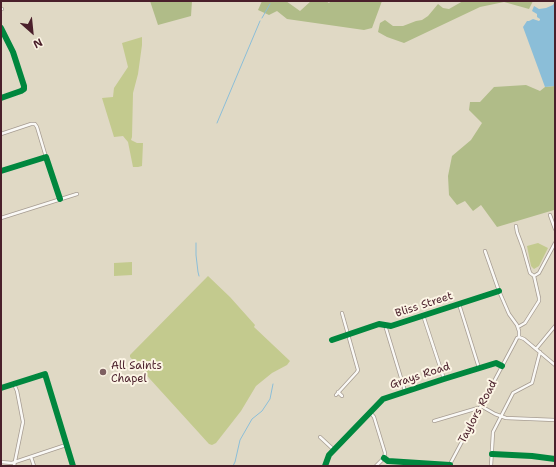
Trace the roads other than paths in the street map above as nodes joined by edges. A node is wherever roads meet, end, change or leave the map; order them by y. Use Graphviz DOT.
graph roads {
  1 [pos="1,28"];
  2 [pos="1,98"];
  3 [pos="1,134"];
  4 [pos="46,157"];
  5 [pos="1,171"];
  6 [pos="77,194"];
  7 [pos="60,199"];
  8 [pos="550,215"];
  9 [pos="1,218"];
  10 [pos="516,226"];
  11 [pos="555,229"];
  12 [pos="555,243"];
  13 [pos="485,251"];
  14 [pos="534,276"];
  15 [pos="499,291"];
  16 [pos="459,304"];
  17 [pos="342,313"];
  18 [pos="423,315"];
  19 [pos="384,325"];
  20 [pos="555,326"];
  21 [pos="518,327"];
  22 [pos="348,334"];
  23 [pos="519,337"];
  24 [pos="332,340"];
  25 [pos="536,349"];
  26 [pos="540,352"];
  27 [pos="555,364"];
  28 [pos="502,366"];
  29 [pos="479,368"];
  30 [pos="444,379"];
  31 [pos="14,384"];
  32 [pos="1,388"];
  33 [pos="405,392"];
  34 [pos="342,396"];
  35 [pos="480,408"];
  36 [pos="370,412"];
  37 [pos="501,416"];
  38 [pos="555,420"];
  39 [pos="434,421"];
  40 [pos="320,437"];
  41 [pos="66,445"];
  42 [pos="334,450"];
  43 [pos="492,454"];
  44 [pos="31,457"];
  45 [pos="384,458"];
  46 [pos="555,459"];
  47 [pos="1,462"];
  48 [pos="14,462"];
  49 [pos="450,465"];
  50 [pos="14,466"];
  51 [pos="34,466"];
  52 [pos="73,466"];
  53 [pos="325,466"];
  54 [pos="376,466"];
  55 [pos="491,466"];
  1 -- 2 [label="street"];
  3 -- 4 [label="street"];
  4 -- 5 [label="street"];
  4 -- 7 [label="street"];
  6 -- 7 [label="street"];
  7 -- 9 [label="street"];
  8 -- 11 [label="street"];
  10 -- 14 [label="street"];
  12 -- 14 [label="street"];
  13 -- 15 [label="street"];
  14 -- 21 [label="street"];
  15 -- 16 [label="street, Bliss Street"];
  15 -- 21 [label="street"];
  16 -- 18 [label="street, Bliss Street"];
  16 -- 29 [label="street"];
  17 -- 22 [label="street"];
  18 -- 19 [label="street, Bliss Street"];
  18 -- 30 [label="street"];
  19 -- 22 [label="street, Bliss Street"];
  19 -- 33 [label="street"];
  20 -- 25 [label="street"];
  21 -- 23 [label="street"];
  22 -- 24 [label="street, Bliss Street"];
  22 -- 34 [label="street"];
  23 -- 25 [label="street"];
  23 -- 28 [label="street, Taylors Road"];
  25 -- 26 [label="street"];
  26 -- 27 [label="street"];
  26 -- 37 [label="street"];
  28 -- 29 [label="street, Grays Road"];
  28 -- 35 [label="street, Taylors Road"];
  29 -- 30 [label="street, Grays Road"];
  30 -- 33 [label="street, Grays Road"];
  31 -- 32 [label="street"];
  31 -- 41 [label="street"];
  31 -- 48 [label="street"];
  33 -- 36 [label="street, Grays Road"];
  35 -- 37 [label="street"];
  35 -- 39 [label="street"];
  35 -- 49 [label="street, Taylors Road"];
  36 -- 42 [label="street, Grays Road"];
  36 -- 45 [label="street"];
  37 -- 38 [label="street"];
  37 -- 43 [label="street"];
  40 -- 42 [label="street"];
  41 -- 44 [label="street"];
  41 -- 52 [label="street"];
  42 -- 53 [label="street, Grays Road"];
  43 -- 46 [label="street"];
  43 -- 55 [label="street"];
  44 -- 48 [label="street"];
  44 -- 51 [label="street"];
  45 -- 49 [label="street"];
  45 -- 54 [label="street"];
  47 -- 48 [label="street"];
  48 -- 50 [label="street"];
}
